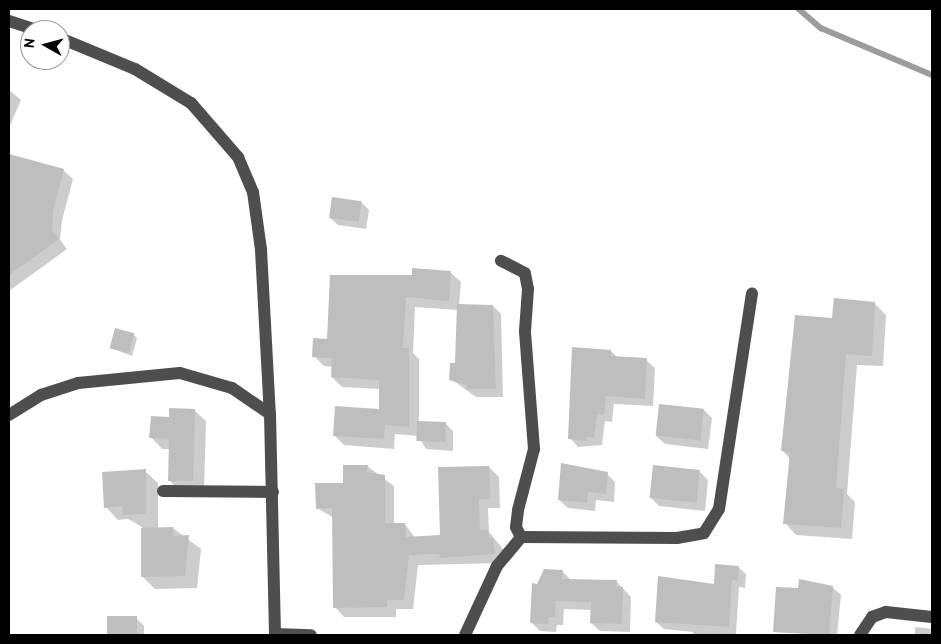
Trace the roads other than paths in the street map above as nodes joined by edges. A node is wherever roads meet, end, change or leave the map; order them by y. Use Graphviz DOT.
graph roads {
  1 [pos="70,42"];
  2 [pos="501,261"];
  3 [pos="752,294"];
  4 [pos="270,414"];
  5 [pos="9,415"];
  6 [pos="163,492"];
  7 [pos="273,492"];
  8 [pos="521,537"];
  9 [pos="932,617"];
  10 [pos="275,634"];
  11 [pos="311,635"];
  12 [pos="465,635"];
  13 [pos="860,635"];
  1 -- 4 [label="street"];
  2 -- 8 [label="street"];
  3 -- 8 [label="street"];
  4 -- 5 [label="street"];
  4 -- 7 [label="street"];
  6 -- 7 [label="street"];
  7 -- 10 [label="street"];
  8 -- 12 [label="street"];
  9 -- 13 [label="street"];
  10 -- 11 [label="street"];
}
